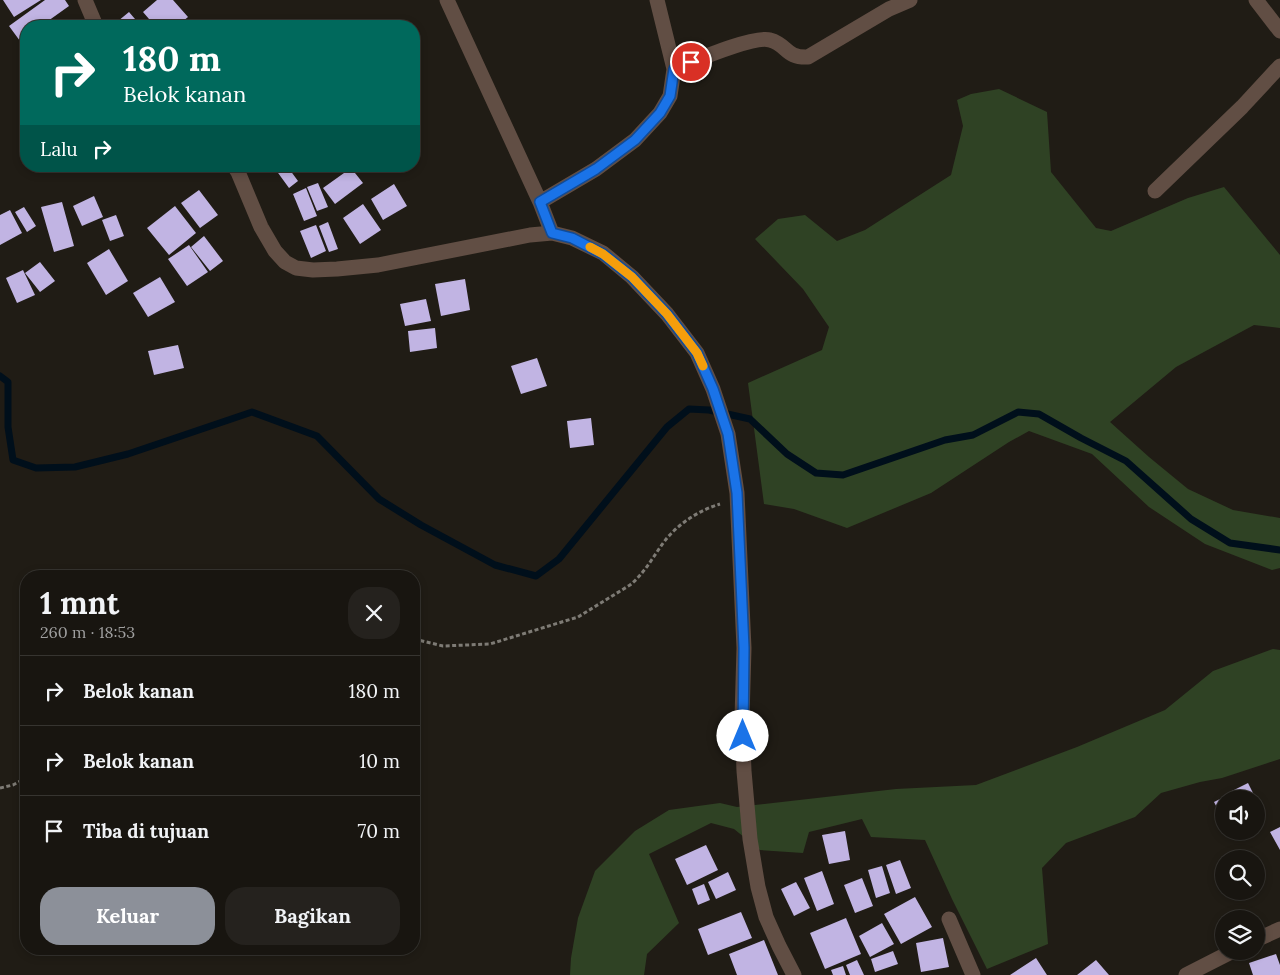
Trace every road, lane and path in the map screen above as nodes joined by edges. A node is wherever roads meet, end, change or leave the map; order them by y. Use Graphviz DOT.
graph roads {
  1 [pos="85,0"];
  2 [pos="447,0"];
  3 [pos="657,0"];
  4 [pos="910,0"];
  5 [pos="1256,0"];
  6 [pos="93,20"];
  7 [pos="1280,32"];
  8 [pos="1280,66"];
  9 [pos="674,69"];
  10 [pos="238,172"];
  11 [pos="1155,192"];
  12 [pos="540,202"];
  13 [pos="552,233"];
  14 [pos="738,504"];
  15 [pos="420,640"];
  16 [pos="20,781"];
  17 [pos="0,788"];
  18 [pos="949,919"];
  19 [pos="1280,929"];
  20 [pos="1265,936"];
  21 [pos="1215,960"];
  22 [pos="794,975"];
  23 [pos="973,975"];
  24 [pos="1186,975"];
  1 -- 6 [label="street"];
  2 -- 12 [label="street"];
  3 -- 9 [label="street"];
  4 -- 9 [label="street"];
  5 -- 7 [label="street"];
  8 -- 11 [label="street"];
  9 -- 12 [label="street"];
  10 -- 13 [label="street"];
  12 -- 13 [label="street"];
  13 -- 14 [label="street"];
  14 -- 15 [label="path"];
  14 -- 22 [label="street"];
  16 -- 17 [label="path"];
  18 -- 23 [label="street"];
  19 -- 20 [label="street"];
  21 -- 24 [label="street"];
}
